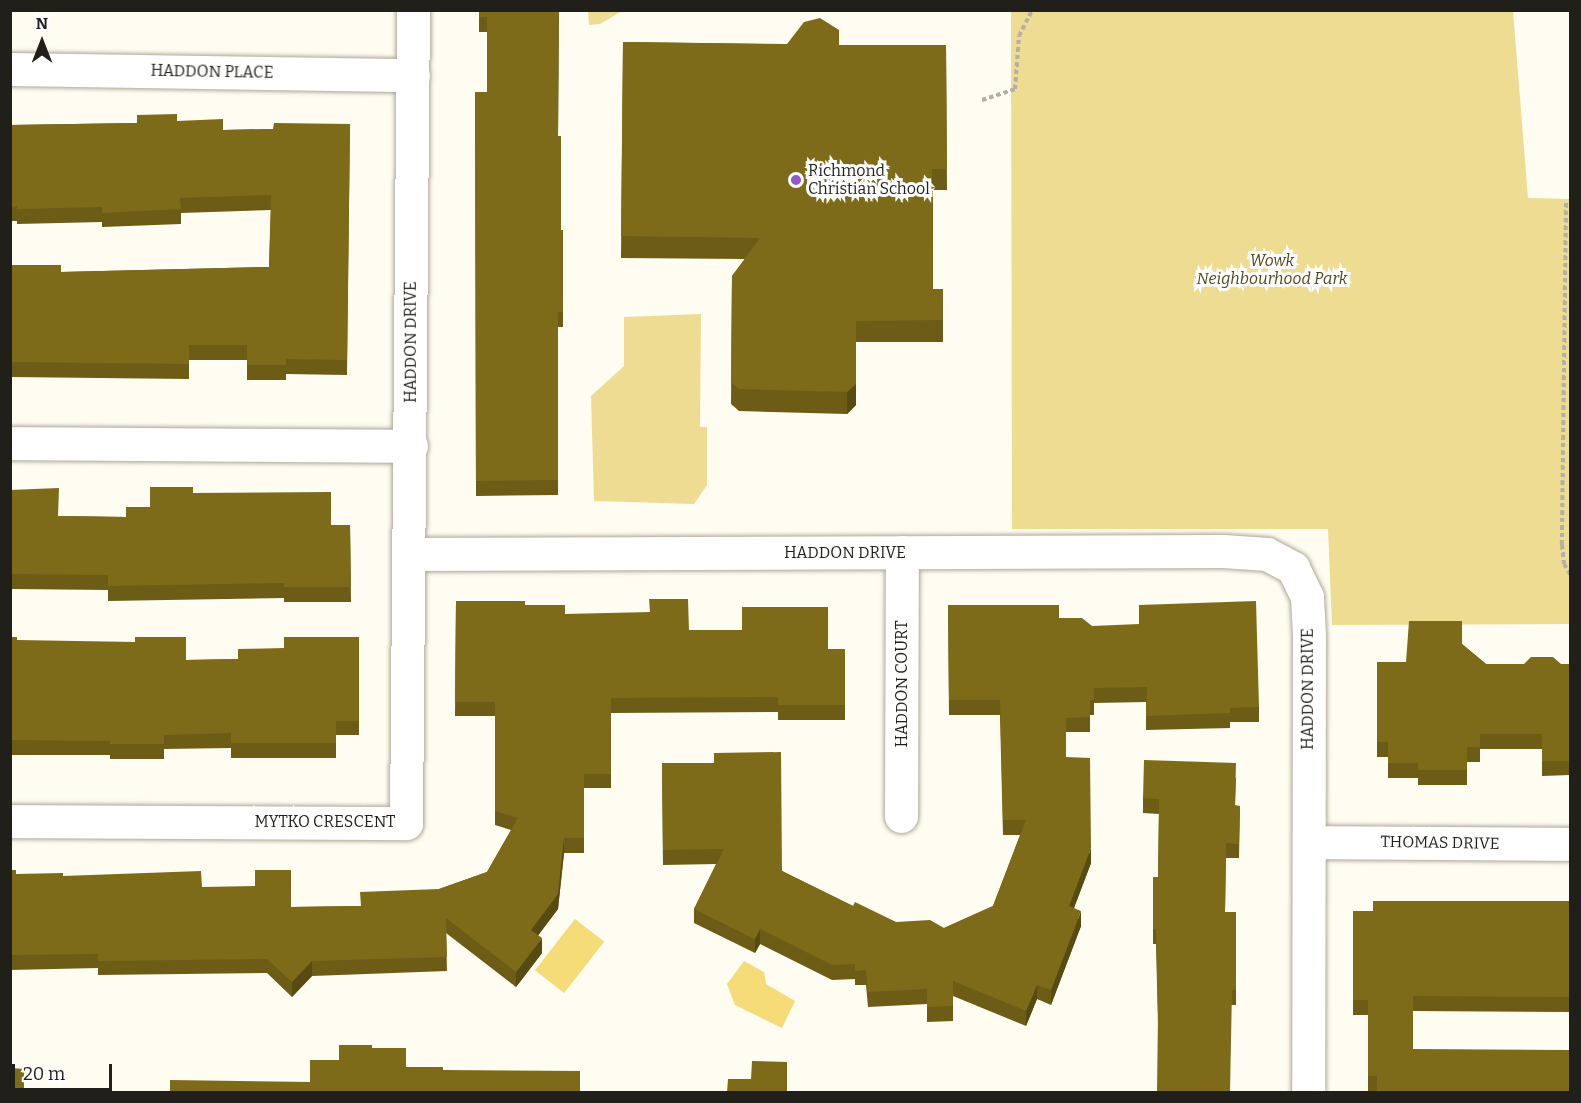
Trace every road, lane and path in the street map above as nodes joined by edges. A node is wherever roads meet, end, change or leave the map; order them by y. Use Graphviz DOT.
graph roads {
  1 [pos="413,10"];
  2 [pos="1032,10"];
  3 [pos="10,69"];
  4 [pos="413,75"];
  5 [pos="982,100"];
  6 [pos="1566,203"];
  7 [pos="10,443"];
  8 [pos="411,446"];
  9 [pos="902,552"];
  10 [pos="409,554"];
  11 [pos="1570,573"];
  12 [pos="901,816"];
  13 [pos="10,821"];
  14 [pos="1309,842"];
  15 [pos="1570,844"];
  16 [pos="1308,1092"];
  1 -- 4 [label="street, HADDON DRIVE"];
  2 -- 5 [label="path"];
  3 -- 4 [label="street, HADDON PLACE"];
  4 -- 8 [label="street, HADDON DRIVE"];
  6 -- 11 [label="path"];
  7 -- 8 [label="street"];
  8 -- 10 [label="street, HADDON DRIVE"];
  9 -- 10 [label="street, HADDON DRIVE"];
  9 -- 12 [label="street, HADDON COURT"];
  9 -- 14 [label="street, HADDON DRIVE"];
  10 -- 13 [label="street, MYTKO CRESCENT"];
  14 -- 15 [label="street, THOMAS DRIVE"];
  14 -- 16 [label="street, HADDON DRIVE"];
}
